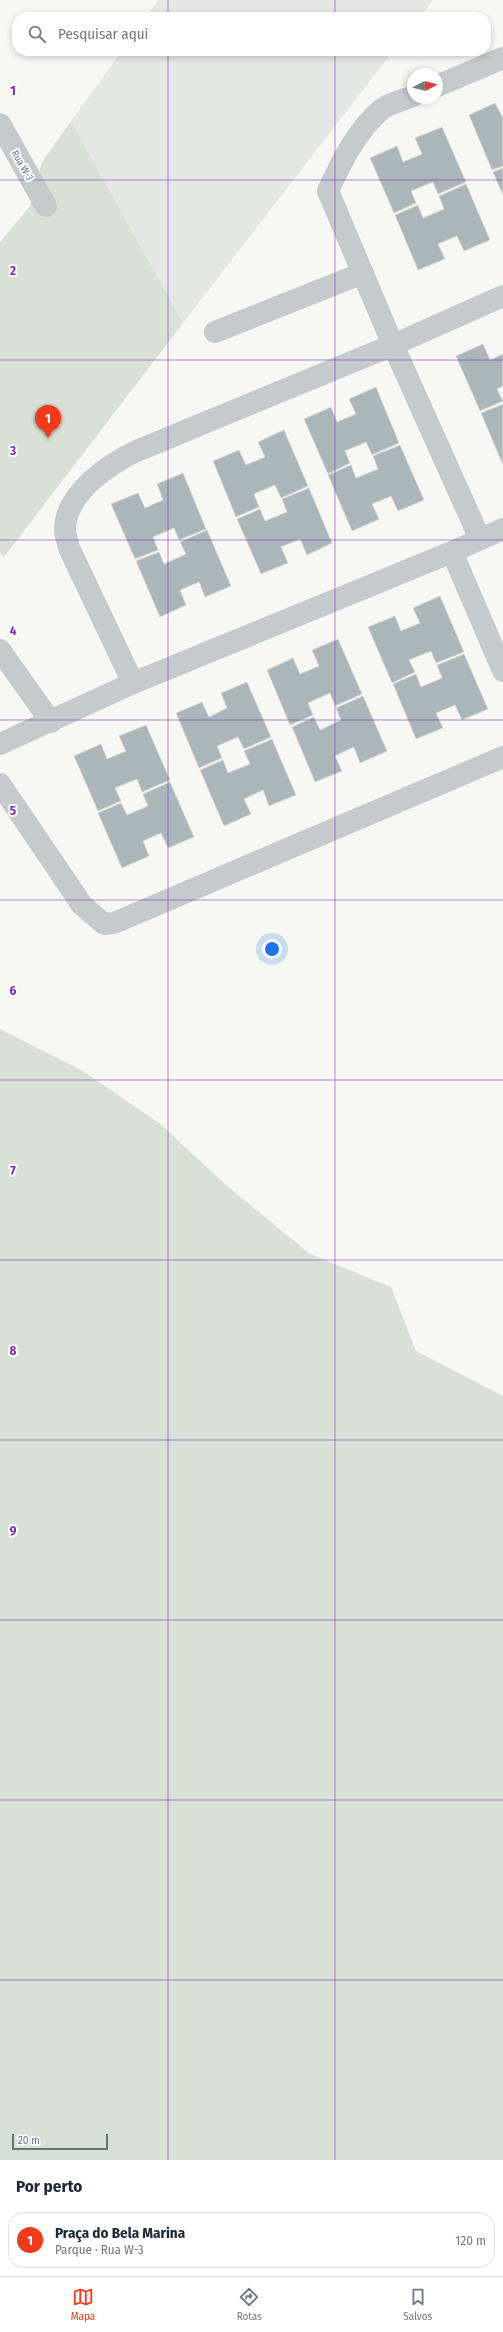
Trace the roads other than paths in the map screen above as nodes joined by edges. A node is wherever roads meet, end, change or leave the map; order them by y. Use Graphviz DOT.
graph roads {
  1 [pos="503,58"];
  2 [pos="443,83"];
  3 [pos="407,98"];
  4 [pos="0,124"];
  5 [pos="46,206"];
  6 [pos="363,273"];
  7 [pos="503,296"];
  8 [pos="215,332"];
  9 [pos="393,345"];
  10 [pos="503,529"];
  11 [pos="480,539"];
  12 [pos="452,552"];
  13 [pos="0,650"];
  14 [pos="503,671"];
  15 [pos="133,683"];
  16 [pos="51,722"];
  17 [pos="0,744"];
  18 [pos="503,757"];
  19 [pos="0,784"];
  1 -- 2 [label="street"];
  3 -- 6 [label="street"];
  4 -- 5 [label="street, Rua W-3"];
  6 -- 8 [label="street"];
  6 -- 9 [label="street"];
  7 -- 9 [label="street"];
  9 -- 11 [label="street"];
  9 -- 15 [label="street"];
  10 -- 11 [label="street"];
  11 -- 12 [label="street"];
  12 -- 14 [label="street"];
  12 -- 15 [label="street"];
  13 -- 16 [label="street"];
  15 -- 16 [label="street"];
  16 -- 17 [label="street"];
  18 -- 19 [label="street"];
}
